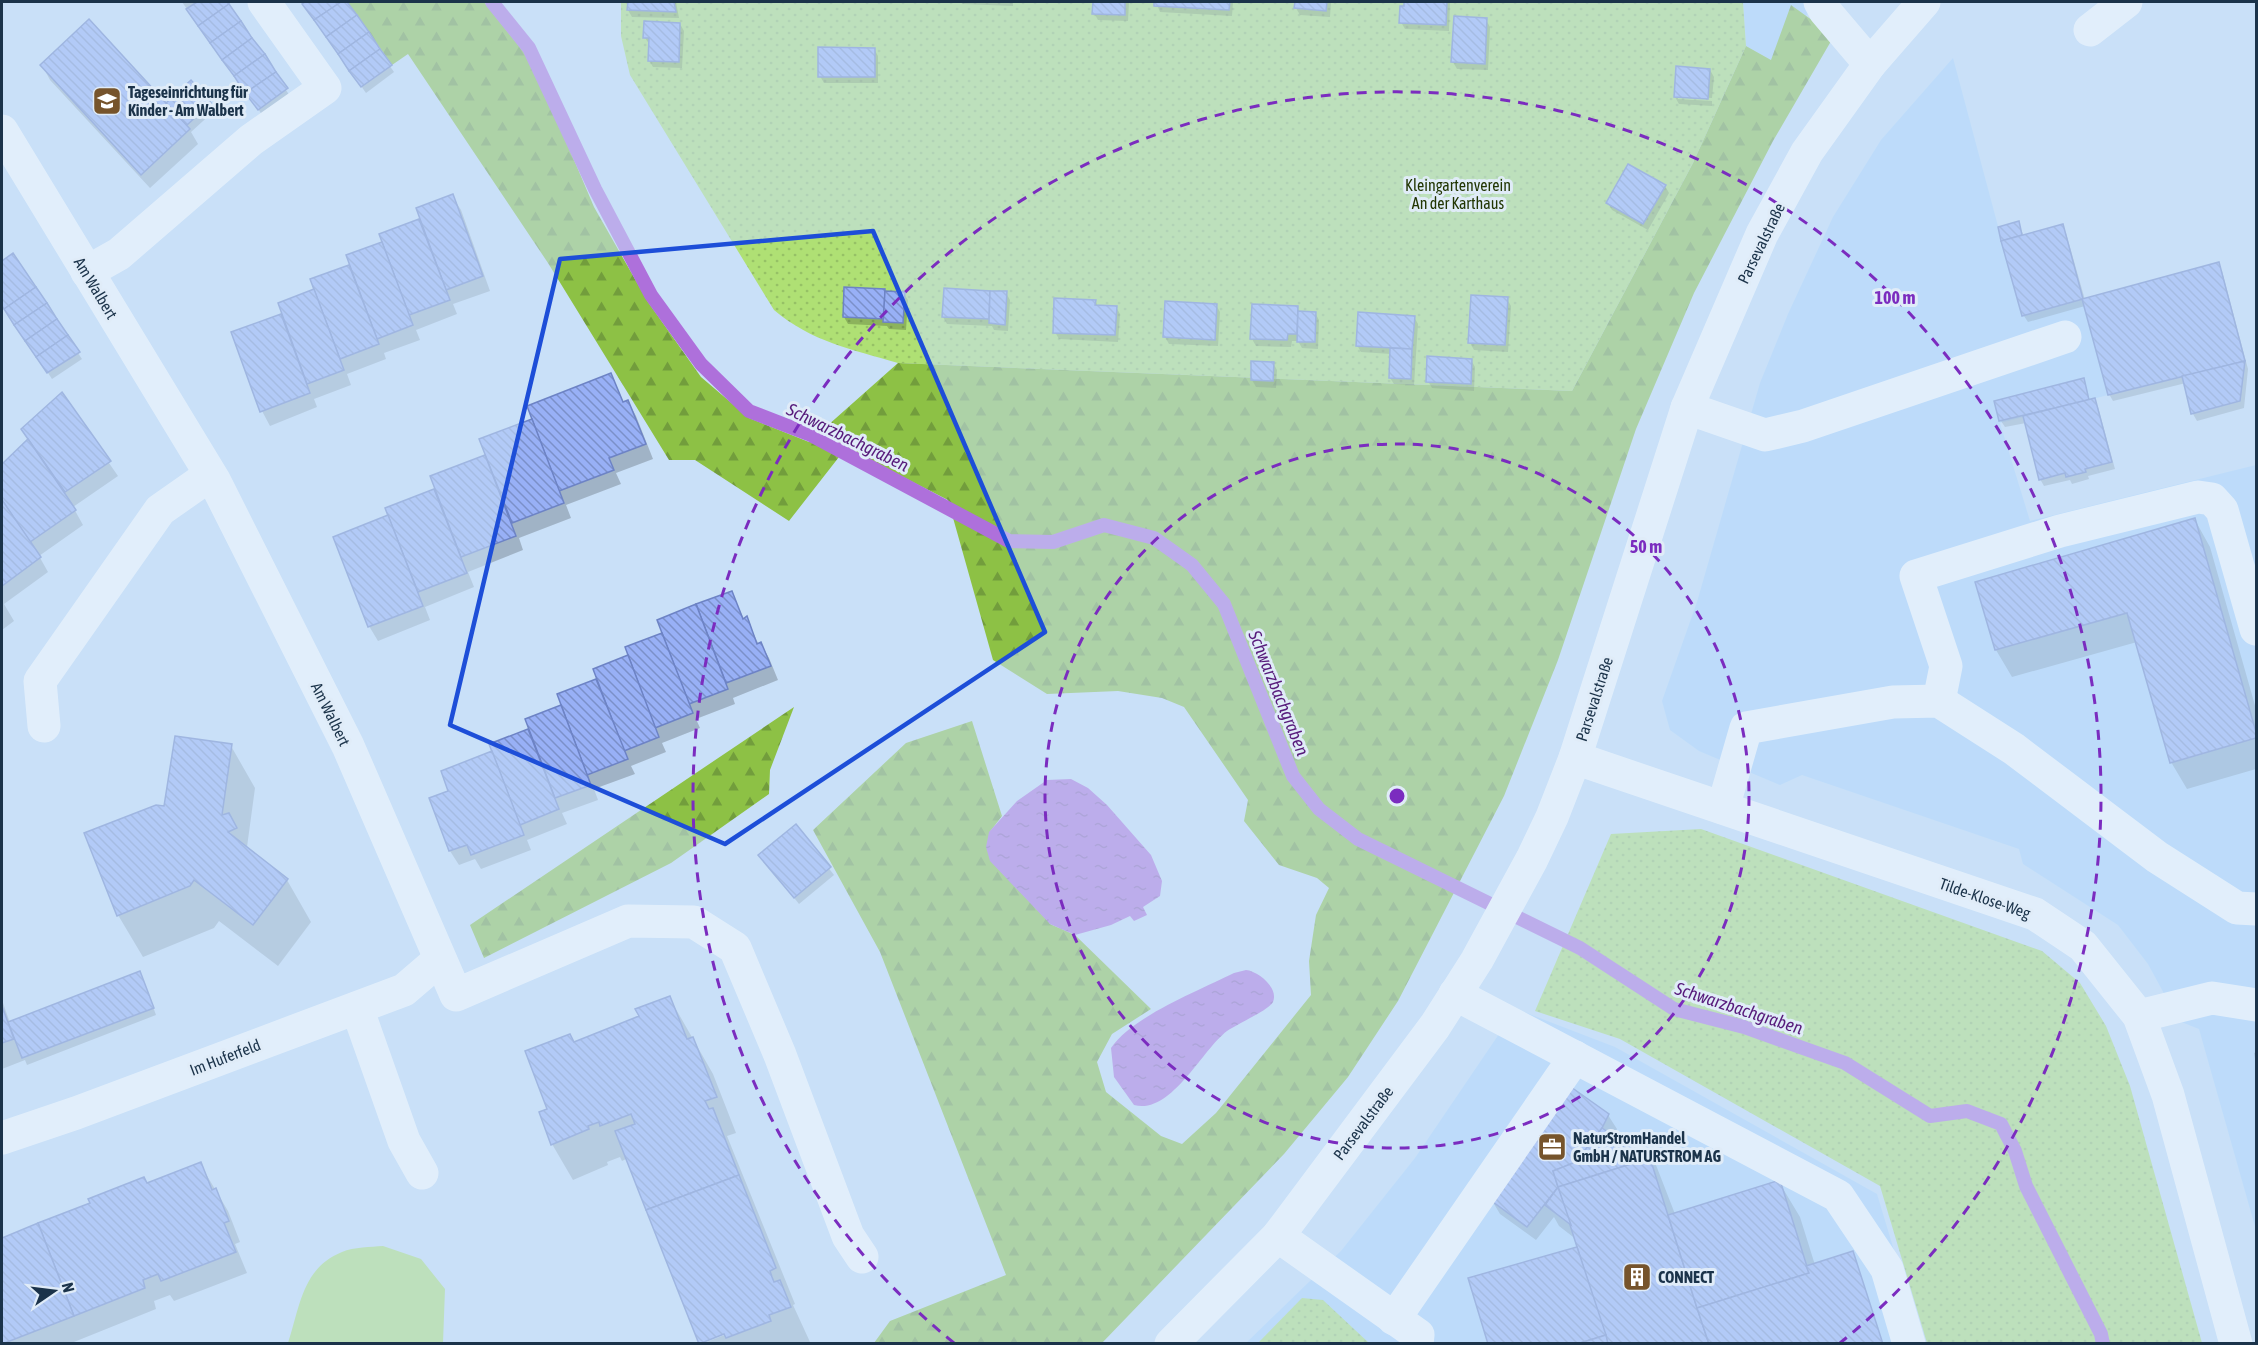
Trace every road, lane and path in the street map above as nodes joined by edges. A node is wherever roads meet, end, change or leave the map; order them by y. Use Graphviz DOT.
graph roads {
  1 [pos="264,2"];
  2 [pos="1820,2"];
  3 [pos="1924,2"];
  4 [pos="2126,2"];
  5 [pos="2091,30"];
  6 [pos="1870,64"];
  7 [pos="2,131"];
  8 [pos="87,272"];
  9 [pos="2065,338"];
  10 [pos="1687,408"];
  11 [pos="210,475"];
  12 [pos="2256,629"];
  13 [pos="1939,701"];
  14 [pos="44,726"];
  15 [pos="1575,758"];
  16 [pos="1723,808"];
  17 [pos="2256,909"];
  18 [pos="439,960"];
  19 [pos="1455,994"];
  20 [pos="2256,1005"];
  21 [pos="357,1008"];
  22 [pos="2139,1016"];
  23 [pos="1575,1057"];
  24 [pos="2,1138"];
  25 [pos="422,1173"];
  26 [pos="1278,1236"];
  27 [pos="862,1257"];
  28 [pos="1394,1318"];
  29 [pos="1171,1344"];
  30 [pos="1417,1344"];
  31 [pos="1909,1344"];
  32 [pos="2236,1344"];
  1 -- 8 [label="street"];
  2 -- 6 [label="street"];
  3 -- 6 [label="street, Parsevalstraße"];
  4 -- 5 [label="street"];
  6 -- 10 [label="street, Parsevalstraße"];
  7 -- 8 [label="street, Am Walbert"];
  8 -- 11 [label="street, Am Walbert"];
  9 -- 10 [label="street"];
  10 -- 15 [label="street, Parsevalstraße"];
  11 -- 14 [label="street"];
  11 -- 18 [label="street, Am Walbert"];
  12 -- 13 [label="street"];
  13 -- 16 [label="street"];
  13 -- 17 [label="street"];
  15 -- 16 [label="street, Tilde-Klose-Weg"];
  15 -- 19 [label="street, Parsevalstraße"];
  16 -- 22 [label="street, Tilde-Klose-Weg"];
  18 -- 21 [label="street, Im Huferfeld"];
  18 -- 27 [label="street, Am Walbert"];
  19 -- 23 [label="street"];
  19 -- 26 [label="street, Parsevalstraße"];
  20 -- 22 [label="street"];
  21 -- 24 [label="street, Im Huferfeld"];
  21 -- 25 [label="street"];
  22 -- 32 [label="street, Tilde-Klose-Weg"];
  23 -- 28 [label="street"];
  23 -- 31 [label="street"];
  26 -- 28 [label="street"];
  26 -- 29 [label="street, Parsevalstraße"];
  28 -- 30 [label="street"];
}
